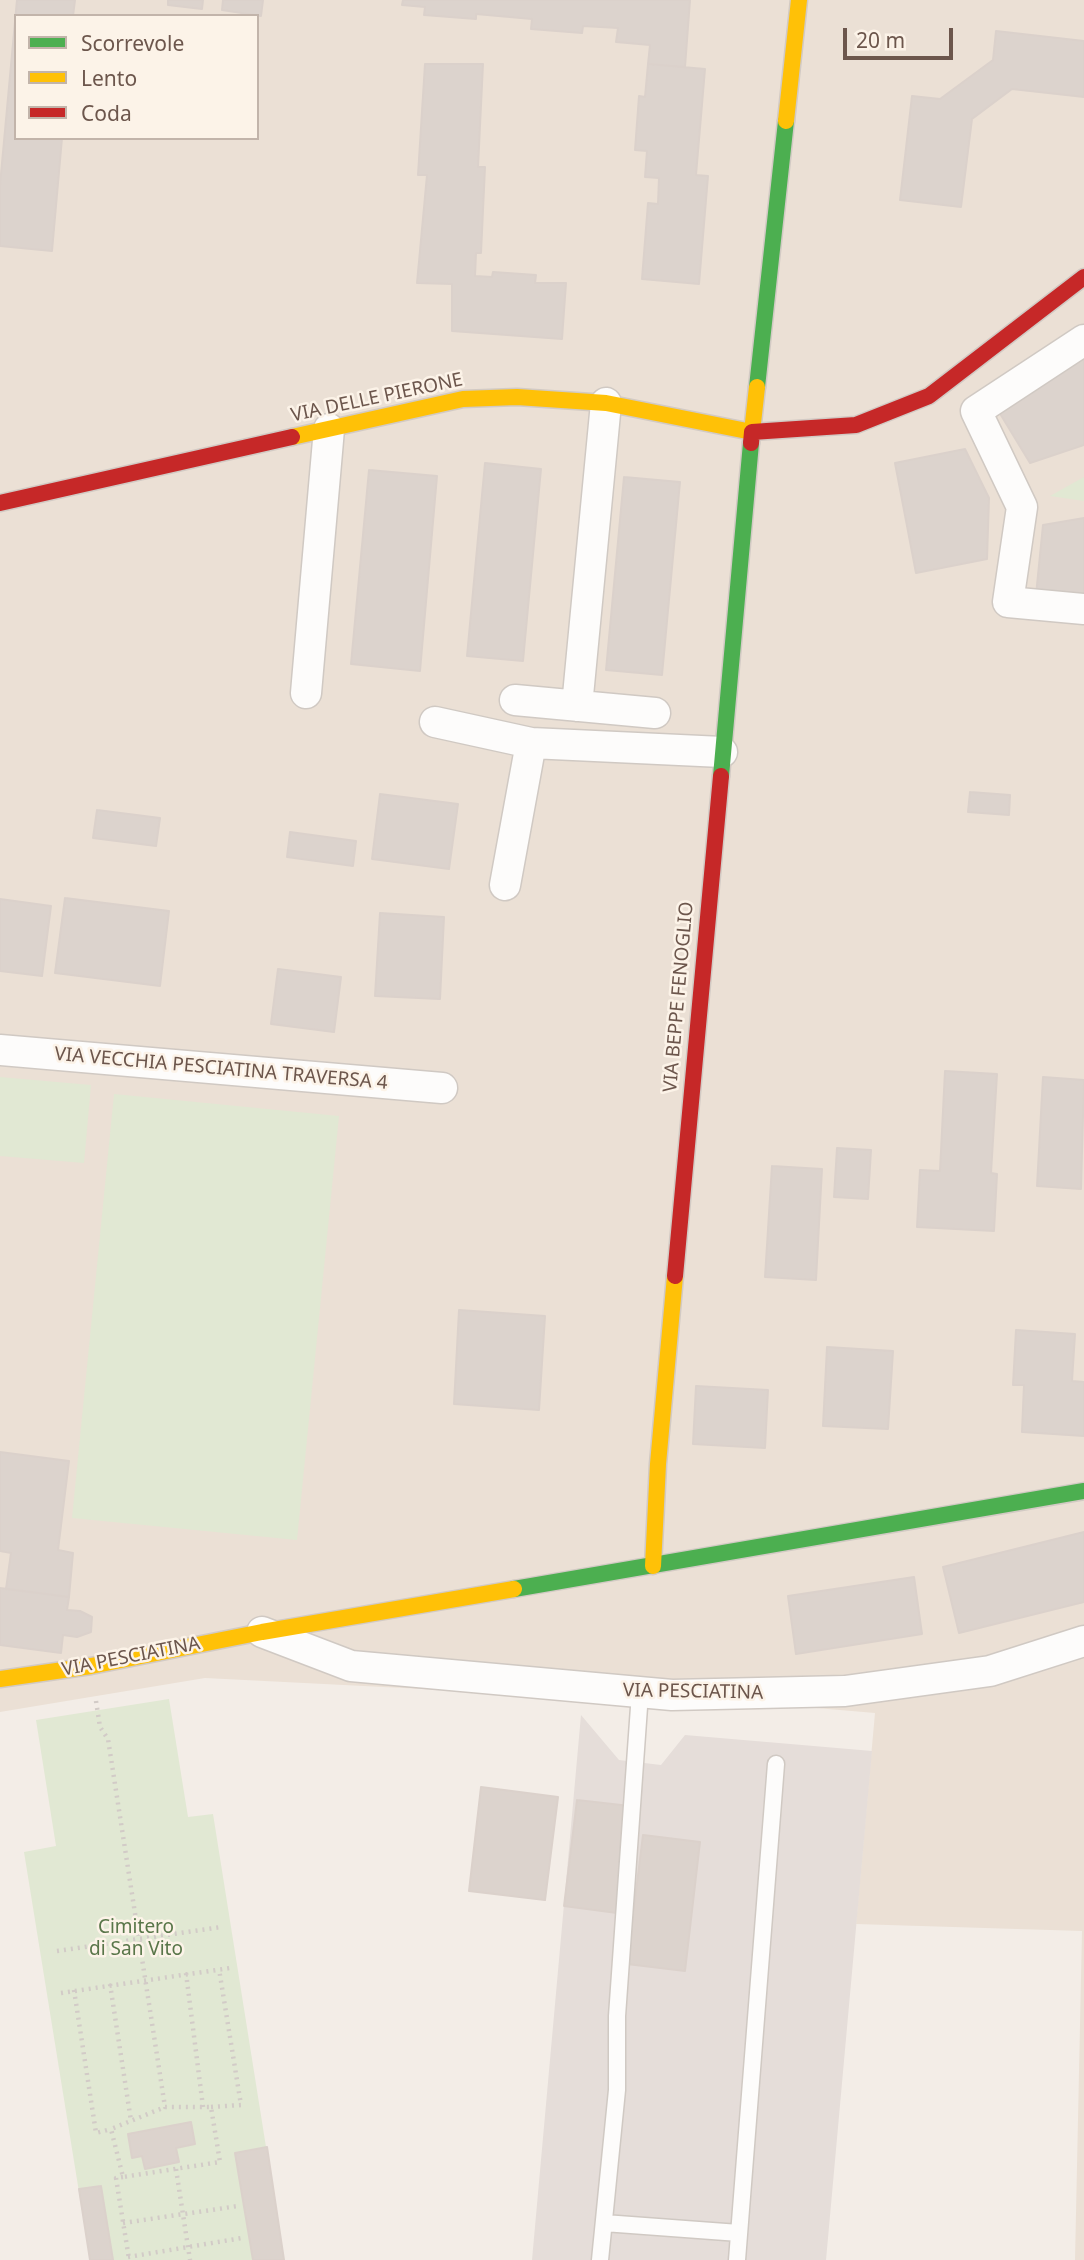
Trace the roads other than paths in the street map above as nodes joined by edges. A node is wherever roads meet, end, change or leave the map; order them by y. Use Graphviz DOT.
graph roads {
  1 [pos="799,0"];
  2 [pos="1084,277"];
  3 [pos="1084,340"];
  4 [pos="606,403"];
  5 [pos="330,429"];
  6 [pos="752,432"];
  7 [pos="0,503"];
  8 [pos="1084,609"];
  9 [pos="306,693"];
  10 [pos="515,700"];
  11 [pos="577,706"];
  12 [pos="655,713"];
  13 [pos="435,722"];
  14 [pos="531,743"];
  15 [pos="722,752"];
  16 [pos="505,885"];
  17 [pos="0,1050"];
  18 [pos="442,1088"];
  19 [pos="1084,1491"];
  20 [pos="653,1566"];
  21 [pos="262,1632"];
  22 [pos="1084,1640"];
  23 [pos="0,1679"];
  24 [pos="640,1693"];
  25 [pos="776,1763"];
  26 [pos="604,2223"];
  27 [pos="739,2233"];
  28 [pos="600,2260"];
  29 [pos="737,2260"];
  1 -- 6 [label="street"];
  2 -- 6 [label="street, VIA DELLE PIERONE"];
  3 -- 8 [label="street"];
  4 -- 5 [label="street, VIA DELLE PIERONE"];
  4 -- 6 [label="street, VIA DELLE PIERONE"];
  4 -- 11 [label="street"];
  5 -- 7 [label="street, VIA DELLE PIERONE"];
  5 -- 9 [label="street"];
  6 -- 15 [label="street, VIA BEPPE FENOGLIO"];
  10 -- 11 [label="street"];
  11 -- 12 [label="street"];
  13 -- 14 [label="street"];
  14 -- 15 [label="street"];
  14 -- 16 [label="street"];
  15 -- 20 [label="street, VIA BEPPE FENOGLIO"];
  17 -- 18 [label="street, VIA VECCHIA PESCIATINA TRAVERSA 4"];
  19 -- 20 [label="street, VIA PESCIATINA"];
  20 -- 21 [label="street, VIA PESCIATINA"];
  21 -- 23 [label="street, VIA PESCIATINA"];
  21 -- 24 [label="street, VIA PESCIATINA"];
  22 -- 24 [label="street, VIA PESCIATINA"];
  24 -- 26 [label="lane"];
  25 -- 27 [label="lane"];
  26 -- 27 [label="lane"];
  26 -- 28 [label="lane"];
  27 -- 29 [label="lane"];
}
